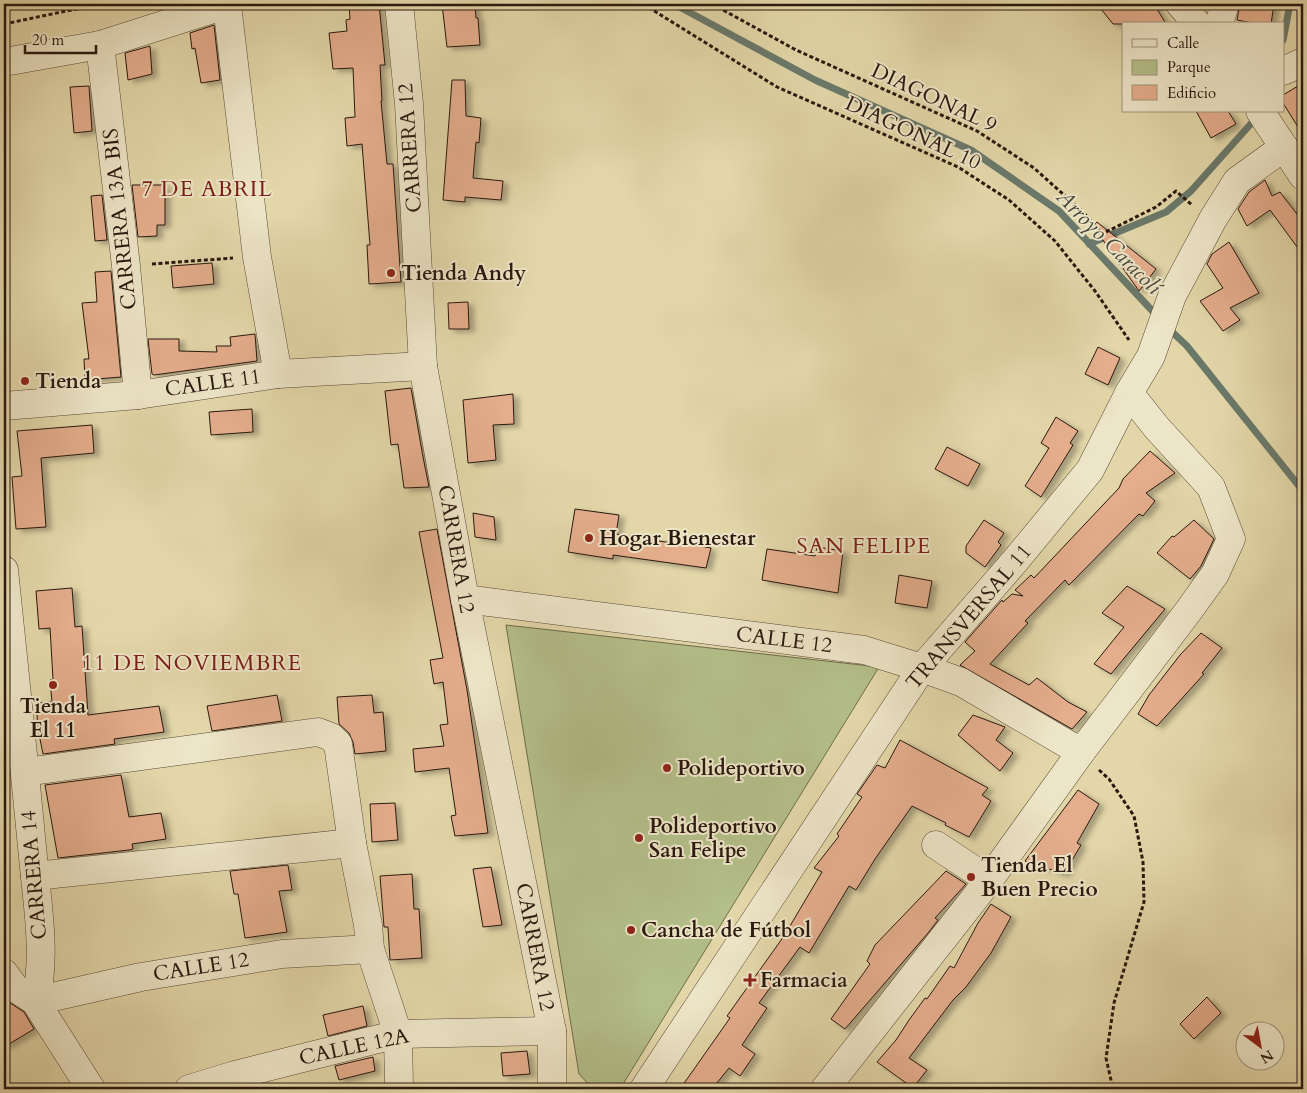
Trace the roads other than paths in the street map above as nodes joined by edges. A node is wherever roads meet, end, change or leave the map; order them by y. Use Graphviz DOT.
graph roads {
  1 [pos="228,4"];
  2 [pos="399,4"];
  3 [pos="1180,4"];
  4 [pos="1225,4"];
  5 [pos="1195,22"];
  6 [pos="1219,22"];
  7 [pos="100,45"];
  8 [pos="4,62"];
  9 [pos="1303,62"];
  10 [pos="1284,71"];
  11 [pos="1264,118"];
  12 [pos="1284,147"];
  13 [pos="1303,176"];
  14 [pos="423,366"];
  15 [pos="278,374"];
  16 [pos="138,394"];
  17 [pos="1129,394"];
  18 [pos="4,406"];
  19 [pos="4,570"];
  20 [pos="465,599"];
  21 [pos="922,668"];
  22 [pos="1081,752"];
  23 [pos="25,772"];
  24 [pos="352,843"];
  25 [pos="936,845"];
  26 [pos="35,876"];
  27 [pos="989,880"];
  28 [pos="370,949"];
  29 [pos="4,973"];
  30 [pos="35,1001"];
  31 [pos="552,1031"];
  32 [pos="398,1034"];
  33 [pos="240,1082"];
  34 [pos="91,1089"];
  35 [pos="189,1089"];
  36 [pos="398,1089"];
  37 [pos="552,1089"];
  38 [pos="644,1089"];
  39 [pos="825,1089"];
  1 -- 7 [label="street"];
  1 -- 15 [label="street"];
  2 -- 14 [label="street, CARRERA 12"];
  3 -- 5 [label="street"];
  4 -- 6 [label="street"];
  7 -- 8 [label="street"];
  7 -- 16 [label="street, CARRERA 13A BIS"];
  9 -- 10 [label="street"];
  11 -- 12 [label="street"];
  12 -- 13 [label="street"];
  12 -- 17 [label="street, TRANSVERSAL 11"];
  14 -- 15 [label="street, CALLE 11"];
  14 -- 20 [label="street, CARRERA 12"];
  15 -- 16 [label="street, CALLE 11"];
  16 -- 18 [label="street, CALLE 11"];
  17 -- 21 [label="street, TRANSVERSAL 11"];
  17 -- 22 [label="street"];
  19 -- 23 [label="street, CARRERA 14"];
  20 -- 21 [label="street, CALLE 12"];
  20 -- 31 [label="street, CARRERA 12"];
  21 -- 22 [label="street, CALLE 12"];
  21 -- 38 [label="street, TRANSVERSAL 11"];
  22 -- 27 [label="street"];
  23 -- 24 [label="street"];
  23 -- 26 [label="street, CARRERA 14"];
  24 -- 26 [label="street"];
  24 -- 28 [label="street"];
  25 -- 27 [label="street"];
  26 -- 30 [label="street, CARRERA 14"];
  27 -- 39 [label="street"];
  28 -- 30 [label="street, CALLE 12"];
  28 -- 32 [label="street"];
  29 -- 30 [label="street"];
  30 -- 34 [label="street"];
  31 -- 32 [label="street, CALLE 12A"];
  31 -- 37 [label="street, CARRERA 12"];
  32 -- 33 [label="street, CALLE 12A"];
  32 -- 36 [label="street"];
  33 -- 35 [label="street, CALLE 12A"];
}
